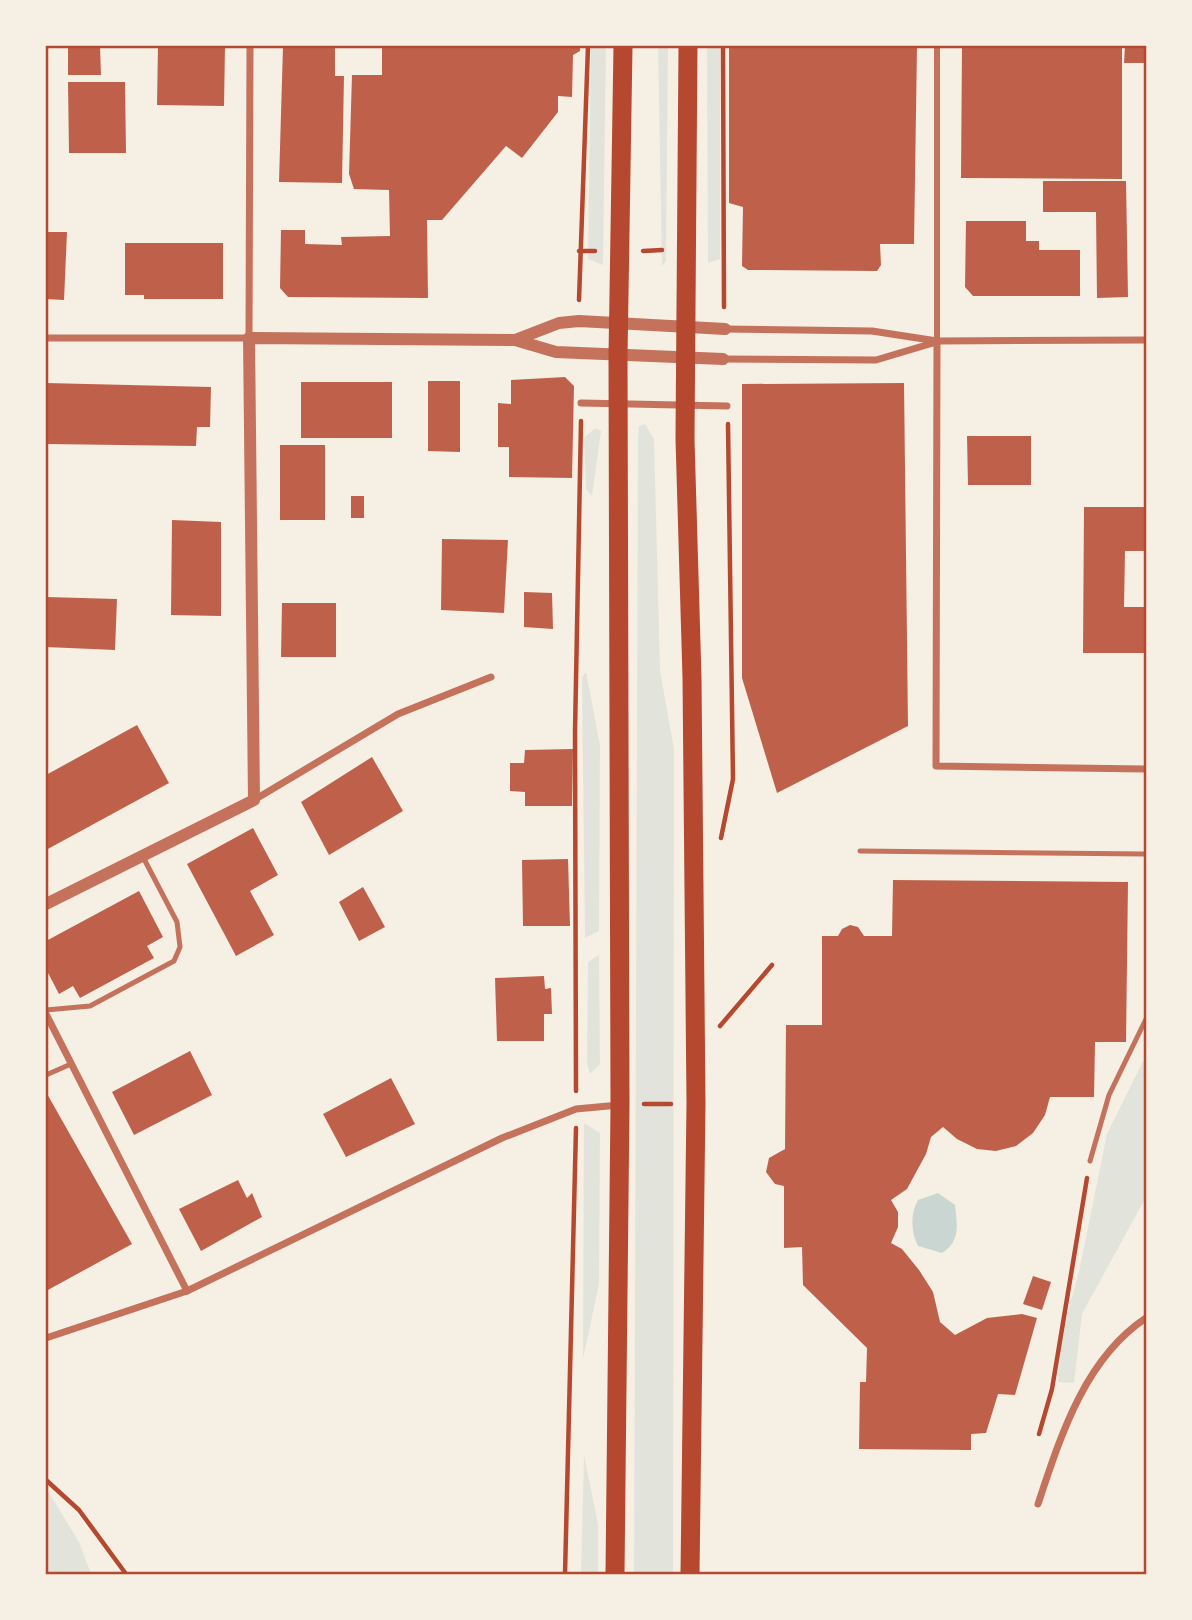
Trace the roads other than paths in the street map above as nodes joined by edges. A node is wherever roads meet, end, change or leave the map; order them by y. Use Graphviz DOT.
graph roads {
  1 [pos="250,46"];
  2 [pos="623,46"];
  3 [pos="688,46"];
  4 [pos="937,46"];
  5 [pos="620,324"];
  6 [pos="686,327"];
  7 [pos="724,329"];
  8 [pos="46,338"];
  9 [pos="249,338"];
  10 [pos="515,340"];
  11 [pos="1146,340"];
  12 [pos="937,341"];
  13 [pos="618,356"];
  14 [pos="685,359"];
  15 [pos="723,359"];
  16 [pos="581,403"];
  17 [pos="620,404"];
  18 [pos="685,405"];
  19 [pos="727,406"];
  20 [pos="491,677"];
  21 [pos="1146,769"];
  22 [pos="254,800"];
  23 [pos="860,851"];
  24 [pos="1146,854"];
  25 [pos="143,857"];
  26 [pos="46,904"];
  27 [pos="46,1012"];
  28 [pos="1146,1019"];
  29 [pos="71,1064"];
  30 [pos="46,1075"];
  31 [pos="620,1105"];
  32 [pos="1090,1161"];
  33 [pos="187,1291"];
  34 [pos="1146,1318"];
  35 [pos="46,1338"];
  36 [pos="1038,1504"];
  37 [pos="615,1574"];
  38 [pos="690,1574"];
  1 -- 9 [label="street"];
  2 -- 5 [label="highway"];
  3 -- 6 [label="highway"];
  4 -- 12 [label="street"];
  5 -- 6 [label="street"];
  5 -- 10 [label="street"];
  5 -- 13 [label="highway"];
  6 -- 7 [label="street"];
  6 -- 14 [label="highway"];
  7 -- 12 [label="street"];
  8 -- 9 [label="street"];
  9 -- 10 [label="street"];
  9 -- 22 [label="street"];
  10 -- 13 [label="street"];
  11 -- 12 [label="street"];
  12 -- 15 [label="street"];
  12 -- 21 [label="street"];
  13 -- 14 [label="street"];
  13 -- 17 [label="highway"];
  14 -- 15 [label="street"];
  14 -- 18 [label="highway"];
  16 -- 17 [label="street"];
  17 -- 18 [label="street"];
  17 -- 31 [label="highway"];
  18 -- 19 [label="street"];
  18 -- 38 [label="highway"];
  20 -- 22 [label="street"];
  22 -- 25 [label="street"];
  23 -- 24 [label="lane"];
  25 -- 26 [label="street"];
  25 -- 27 [label="lane"];
  27 -- 29 [label="street"];
  28 -- 32 [label="lane"];
  29 -- 30 [label="lane"];
  29 -- 33 [label="street"];
  31 -- 33 [label="street"];
  31 -- 37 [label="highway"];
  33 -- 35 [label="street"];
  34 -- 36 [label="street"];
}
